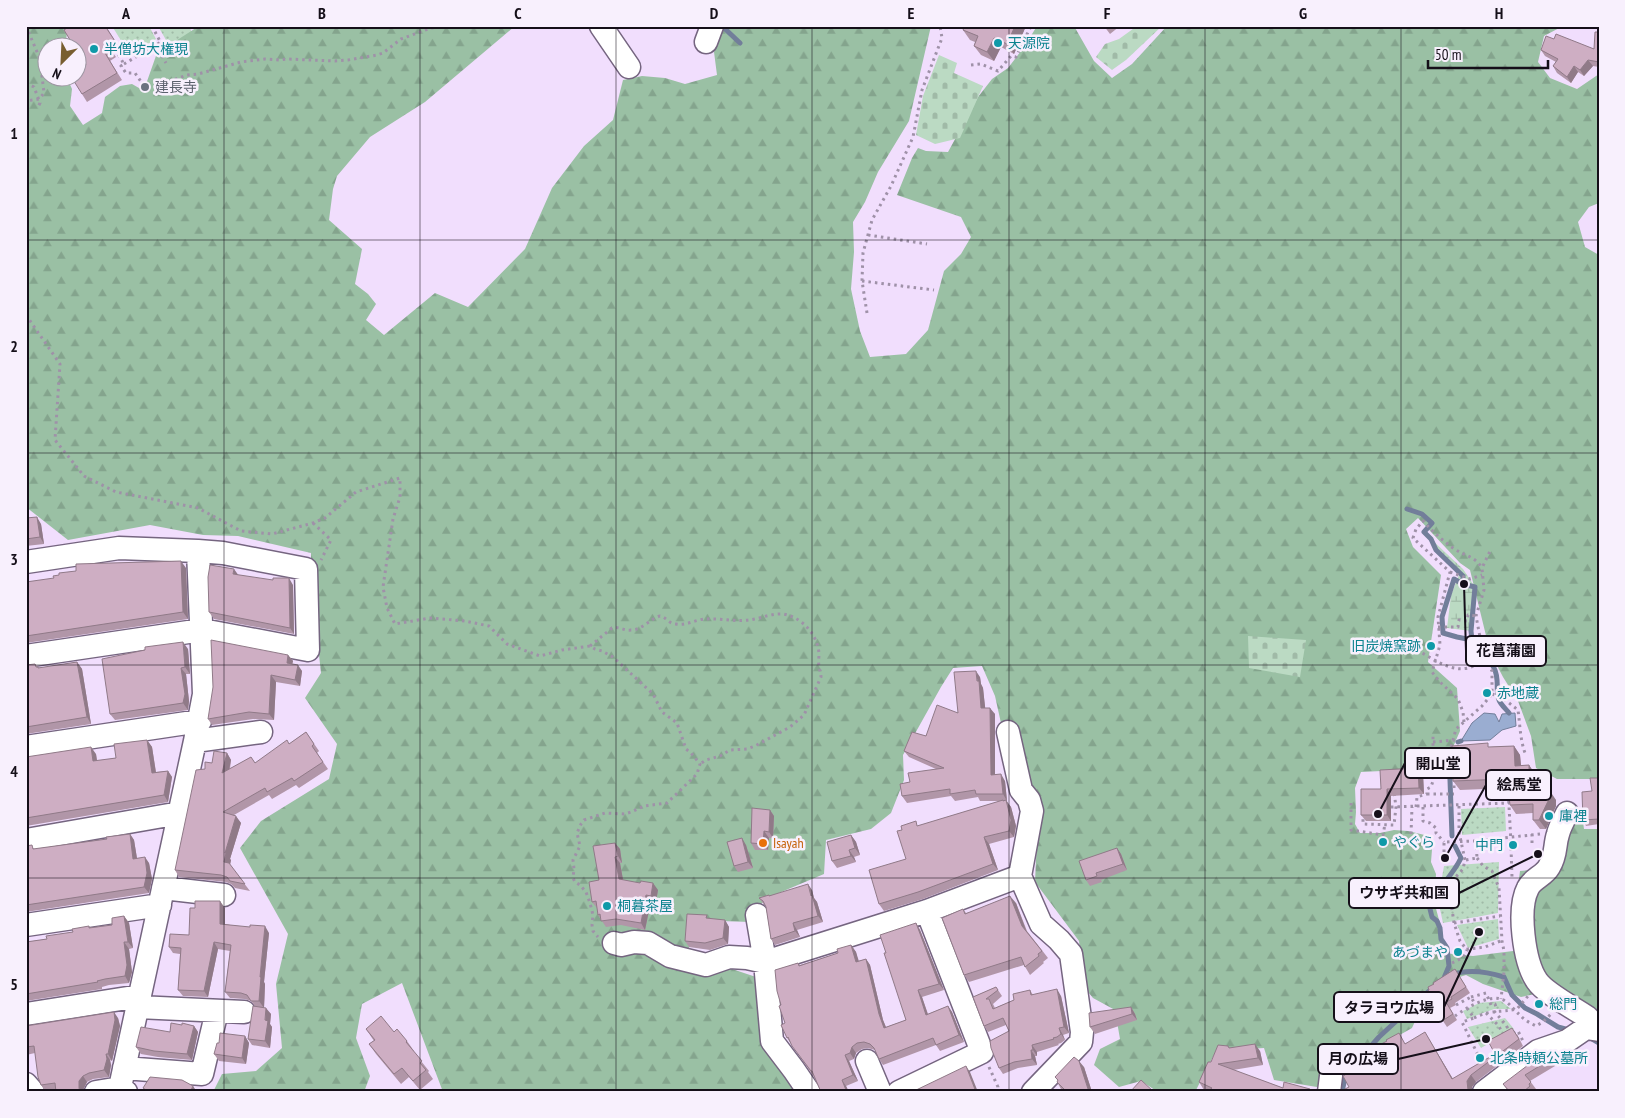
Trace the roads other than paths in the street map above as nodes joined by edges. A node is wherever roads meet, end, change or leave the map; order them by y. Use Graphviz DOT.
graph roads {
  1 [pos="601,26"];
  2 [pos="628,67"];
  3 [pos="198,550"];
  4 [pos="26,562"];
  5 [pos="202,630"];
  6 [pos="26,656"];
  7 [pos="197,731"];
  8 [pos="261,732"];
  9 [pos="1008,732"];
  10 [pos="26,747"];
  11 [pos="1566,812"];
  12 [pos="180,813"];
  13 [pos="26,840"];
  14 [pos="1020,876"];
  15 [pos="224,894"];
  16 [pos="162,896"];
  17 [pos="927,911"];
  18 [pos="757,915"];
  19 [pos="26,925"];
  20 [pos="614,943"];
  21 [pos="765,962"];
  22 [pos="139,1001"];
  23 [pos="217,1011"];
  24 [pos="244,1012"];
  25 [pos="26,1014"];
  26 [pos="1586,1032"];
  27 [pos="867,1061"];
  28 [pos="26,1084"];
  29 [pos="122,1085"];
  30 [pos="33,1092"];
  31 [pos="96,1092"];
  32 [pos="808,1092"];
  33 [pos="880,1092"];
  34 [pos="899,1092"];
  35 [pos="1033,1092"];
  36 [pos="1484,1092"];
  1 -- 2 [label="street"];
  3 -- 4 [label="street"];
  3 -- 5 [label="street"];
  3 -- 5 [label="street"];
  5 -- 6 [label="street"];
  5 -- 7 [label="street"];
  7 -- 8 [label="street"];
  7 -- 10 [label="street"];
  7 -- 12 [label="street"];
  9 -- 14 [label="street"];
  11 -- 26 [label="street"];
  12 -- 13 [label="street"];
  12 -- 16 [label="street"];
  14 -- 17 [label="street"];
  14 -- 35 [label="street"];
  15 -- 16 [label="street"];
  16 -- 19 [label="street"];
  16 -- 22 [label="street"];
  17 -- 21 [label="street"];
  17 -- 34 [label="street"];
  18 -- 21 [label="street"];
  20 -- 21 [label="street"];
  21 -- 32 [label="street"];
  22 -- 23 [label="street"];
  22 -- 25 [label="street"];
  22 -- 29 [label="street"];
  23 -- 24 [label="street"];
  23 -- 29 [label="street"];
  26 -- 36 [label="street"];
  27 -- 33 [label="street"];
  28 -- 30 [label="street"];
  29 -- 31 [label="street"];
}
